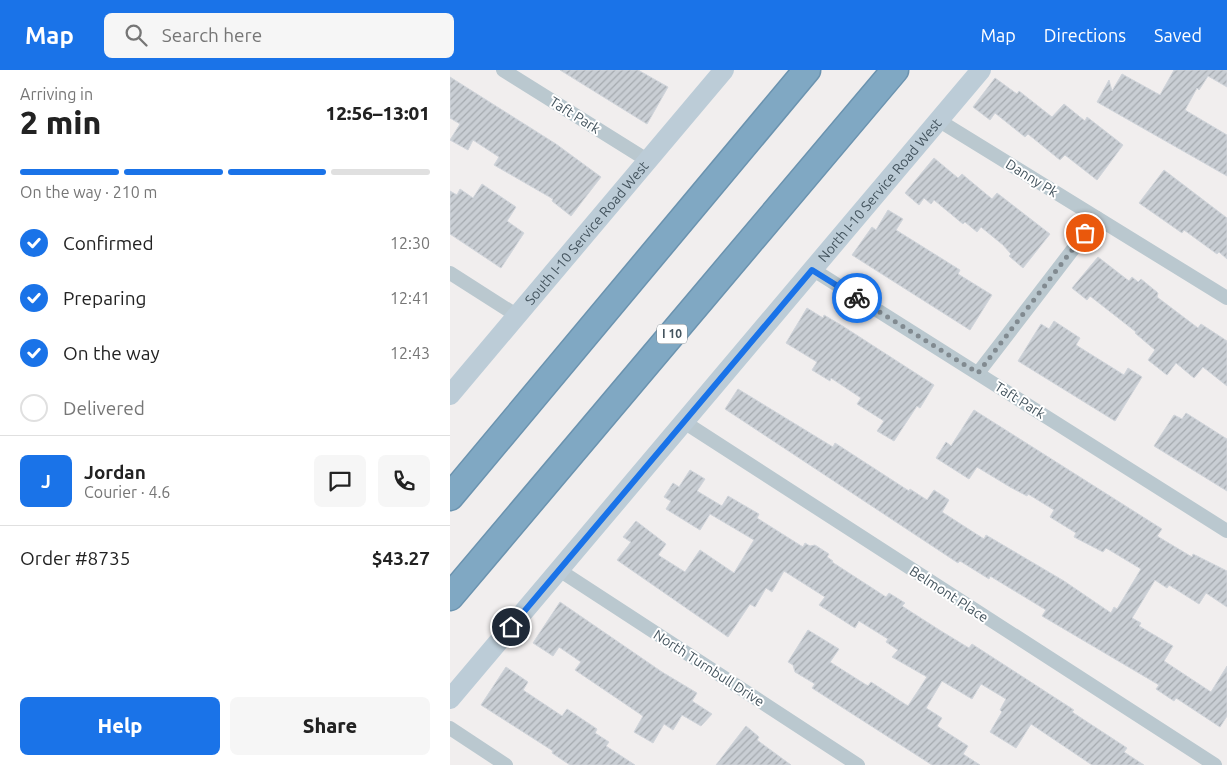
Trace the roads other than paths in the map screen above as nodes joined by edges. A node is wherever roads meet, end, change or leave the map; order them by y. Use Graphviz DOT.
graph roads {
  1 [pos="503,70"];
  2 [pos="724,70"];
  3 [pos="807,70"];
  4 [pos="895,70"];
  5 [pos="981,70"];
  6 [pos="938,120"];
  7 [pos="647,160"];
  8 [pos="1097,218"];
  9 [pos="812,270"];
  10 [pos="450,273"];
  11 [pos="1227,298"];
  12 [pos="516,315"];
  13 [pos="978,373"];
  14 [pos="450,395"];
  15 [pos="684,422"];
  16 [pos="450,497"];
  17 [pos="1227,531"];
  18 [pos="559,570"];
  19 [pos="450,597"];
  20 [pos="450,699"];
  21 [pos="450,728"];
  22 [pos="506,765"];
  23 [pos="858,765"];
  24 [pos="1215,765"];
  1 -- 7 [label="street, Taft Park"];
  2 -- 7 [label="street, South I-10 Service Road West"];
  3 -- 16 [label="highway"];
  4 -- 19 [label="highway, I 10"];
  5 -- 6 [label="street, North I-10 Service Road West"];
  6 -- 8 [label="street, Danny Pk"];
  6 -- 9 [label="street, North I-10 Service Road West"];
  7 -- 12 [label="street, South I-10 Service Road West"];
  8 -- 11 [label="street, Danny Pk"];
  8 -- 13 [label="street"];
  9 -- 13 [label="street, Taft Park"];
  9 -- 15 [label="street, North I-10 Service Road West"];
  10 -- 12 [label="street"];
  12 -- 14 [label="street, South I-10 Service Road West"];
  13 -- 17 [label="street, Taft Park"];
  15 -- 18 [label="street, North I-10 Service Road West"];
  15 -- 24 [label="street, Belmont Place"];
  18 -- 20 [label="street, North I-10 Service Road West"];
  18 -- 23 [label="street, North Turnbull Drive"];
  21 -- 22 [label="street"];
}
